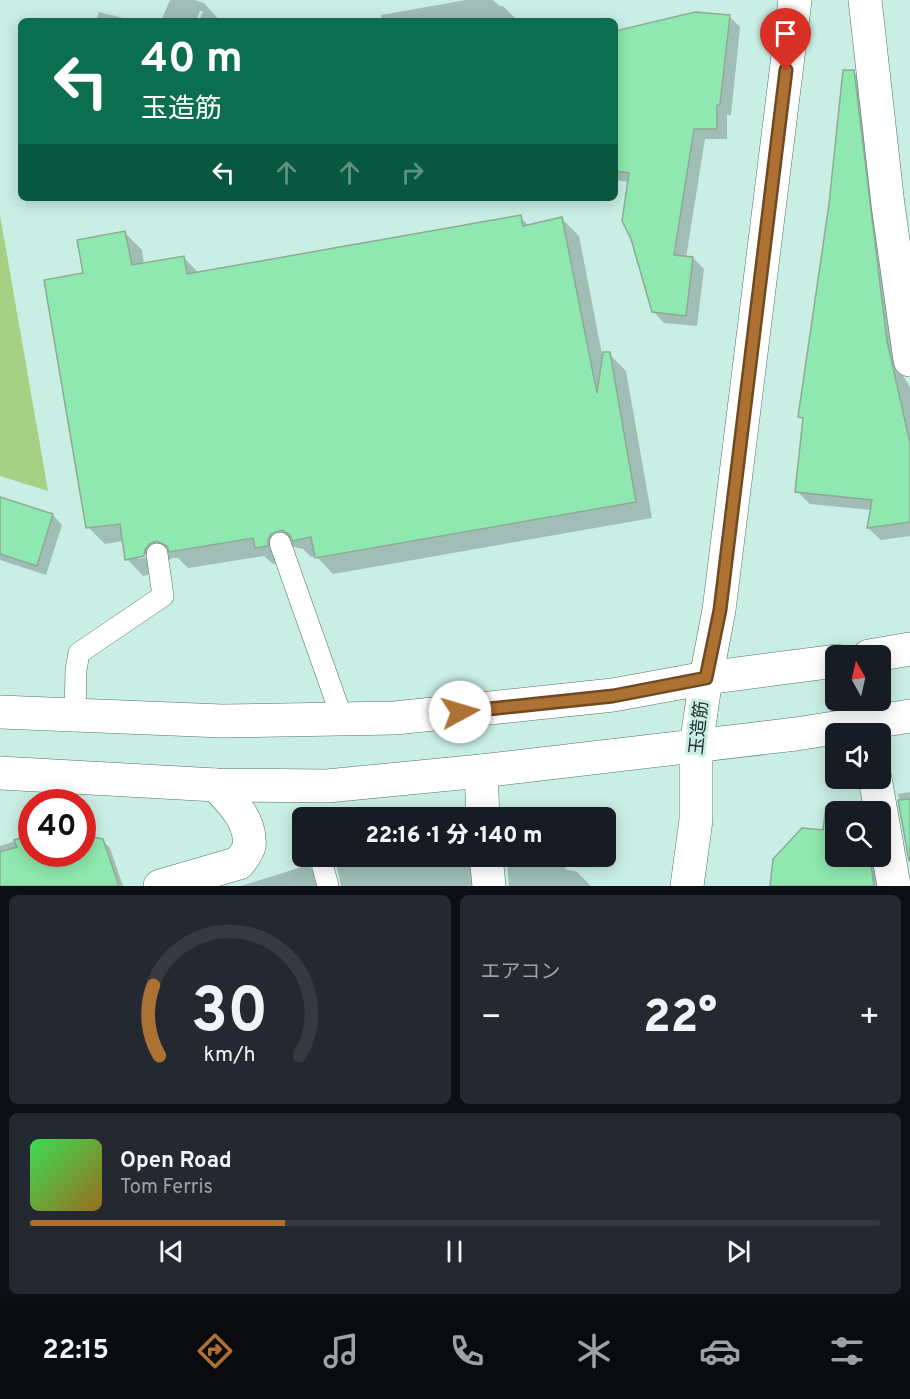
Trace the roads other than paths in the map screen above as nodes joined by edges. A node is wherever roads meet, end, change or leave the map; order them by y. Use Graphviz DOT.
graph roads {
  1 [pos="795,0"];
  2 [pos="866,0"];
  3 [pos="910,360"];
  4 [pos="280,543"];
  5 [pos="157,554"];
  6 [pos="910,650"];
  7 [pos="891,653"];
  8 [pos="825,662"];
  9 [pos="706,678"];
  10 [pos="0,712"];
  11 [pos="75,715"];
  12 [pos="910,716"];
  13 [pos="342,718"];
  14 [pos="884,723"];
  15 [pos="825,731"];
  16 [pos="696,746"];
  17 [pos="481,771"];
  18 [pos="0,774"];
  19 [pos="216,784"];
  20 [pos="877,789"];
  21 [pos="483,807"];
  22 [pos="323,867"];
  23 [pos="487,867"];
  24 [pos="160,886"];
  25 [pos="328,886"];
  26 [pos="489,886"];
  27 [pos="687,886"];
  28 [pos="894,886"];
  1 -- 9 [label="street, 玉造筋"];
  2 -- 3 [label="street"];
  4 -- 13 [label="lane"];
  5 -- 11 [label="lane"];
  6 -- 7 [label="street"];
  8 -- 9 [label="street"];
  9 -- 13 [label="street"];
  9 -- 16 [label="street, 玉造筋"];
  10 -- 11 [label="street"];
  11 -- 13 [label="street"];
  12 -- 14 [label="street"];
  15 -- 16 [label="street"];
  16 -- 17 [label="street"];
  16 -- 27 [label="street, 玉造筋"];
  17 -- 19 [label="street"];
  17 -- 21 [label="street"];
  18 -- 19 [label="street"];
  19 -- 24 [label="street"];
  20 -- 28 [label="street"];
  22 -- 25 [label="lane"];
  23 -- 26 [label="street"];
}
